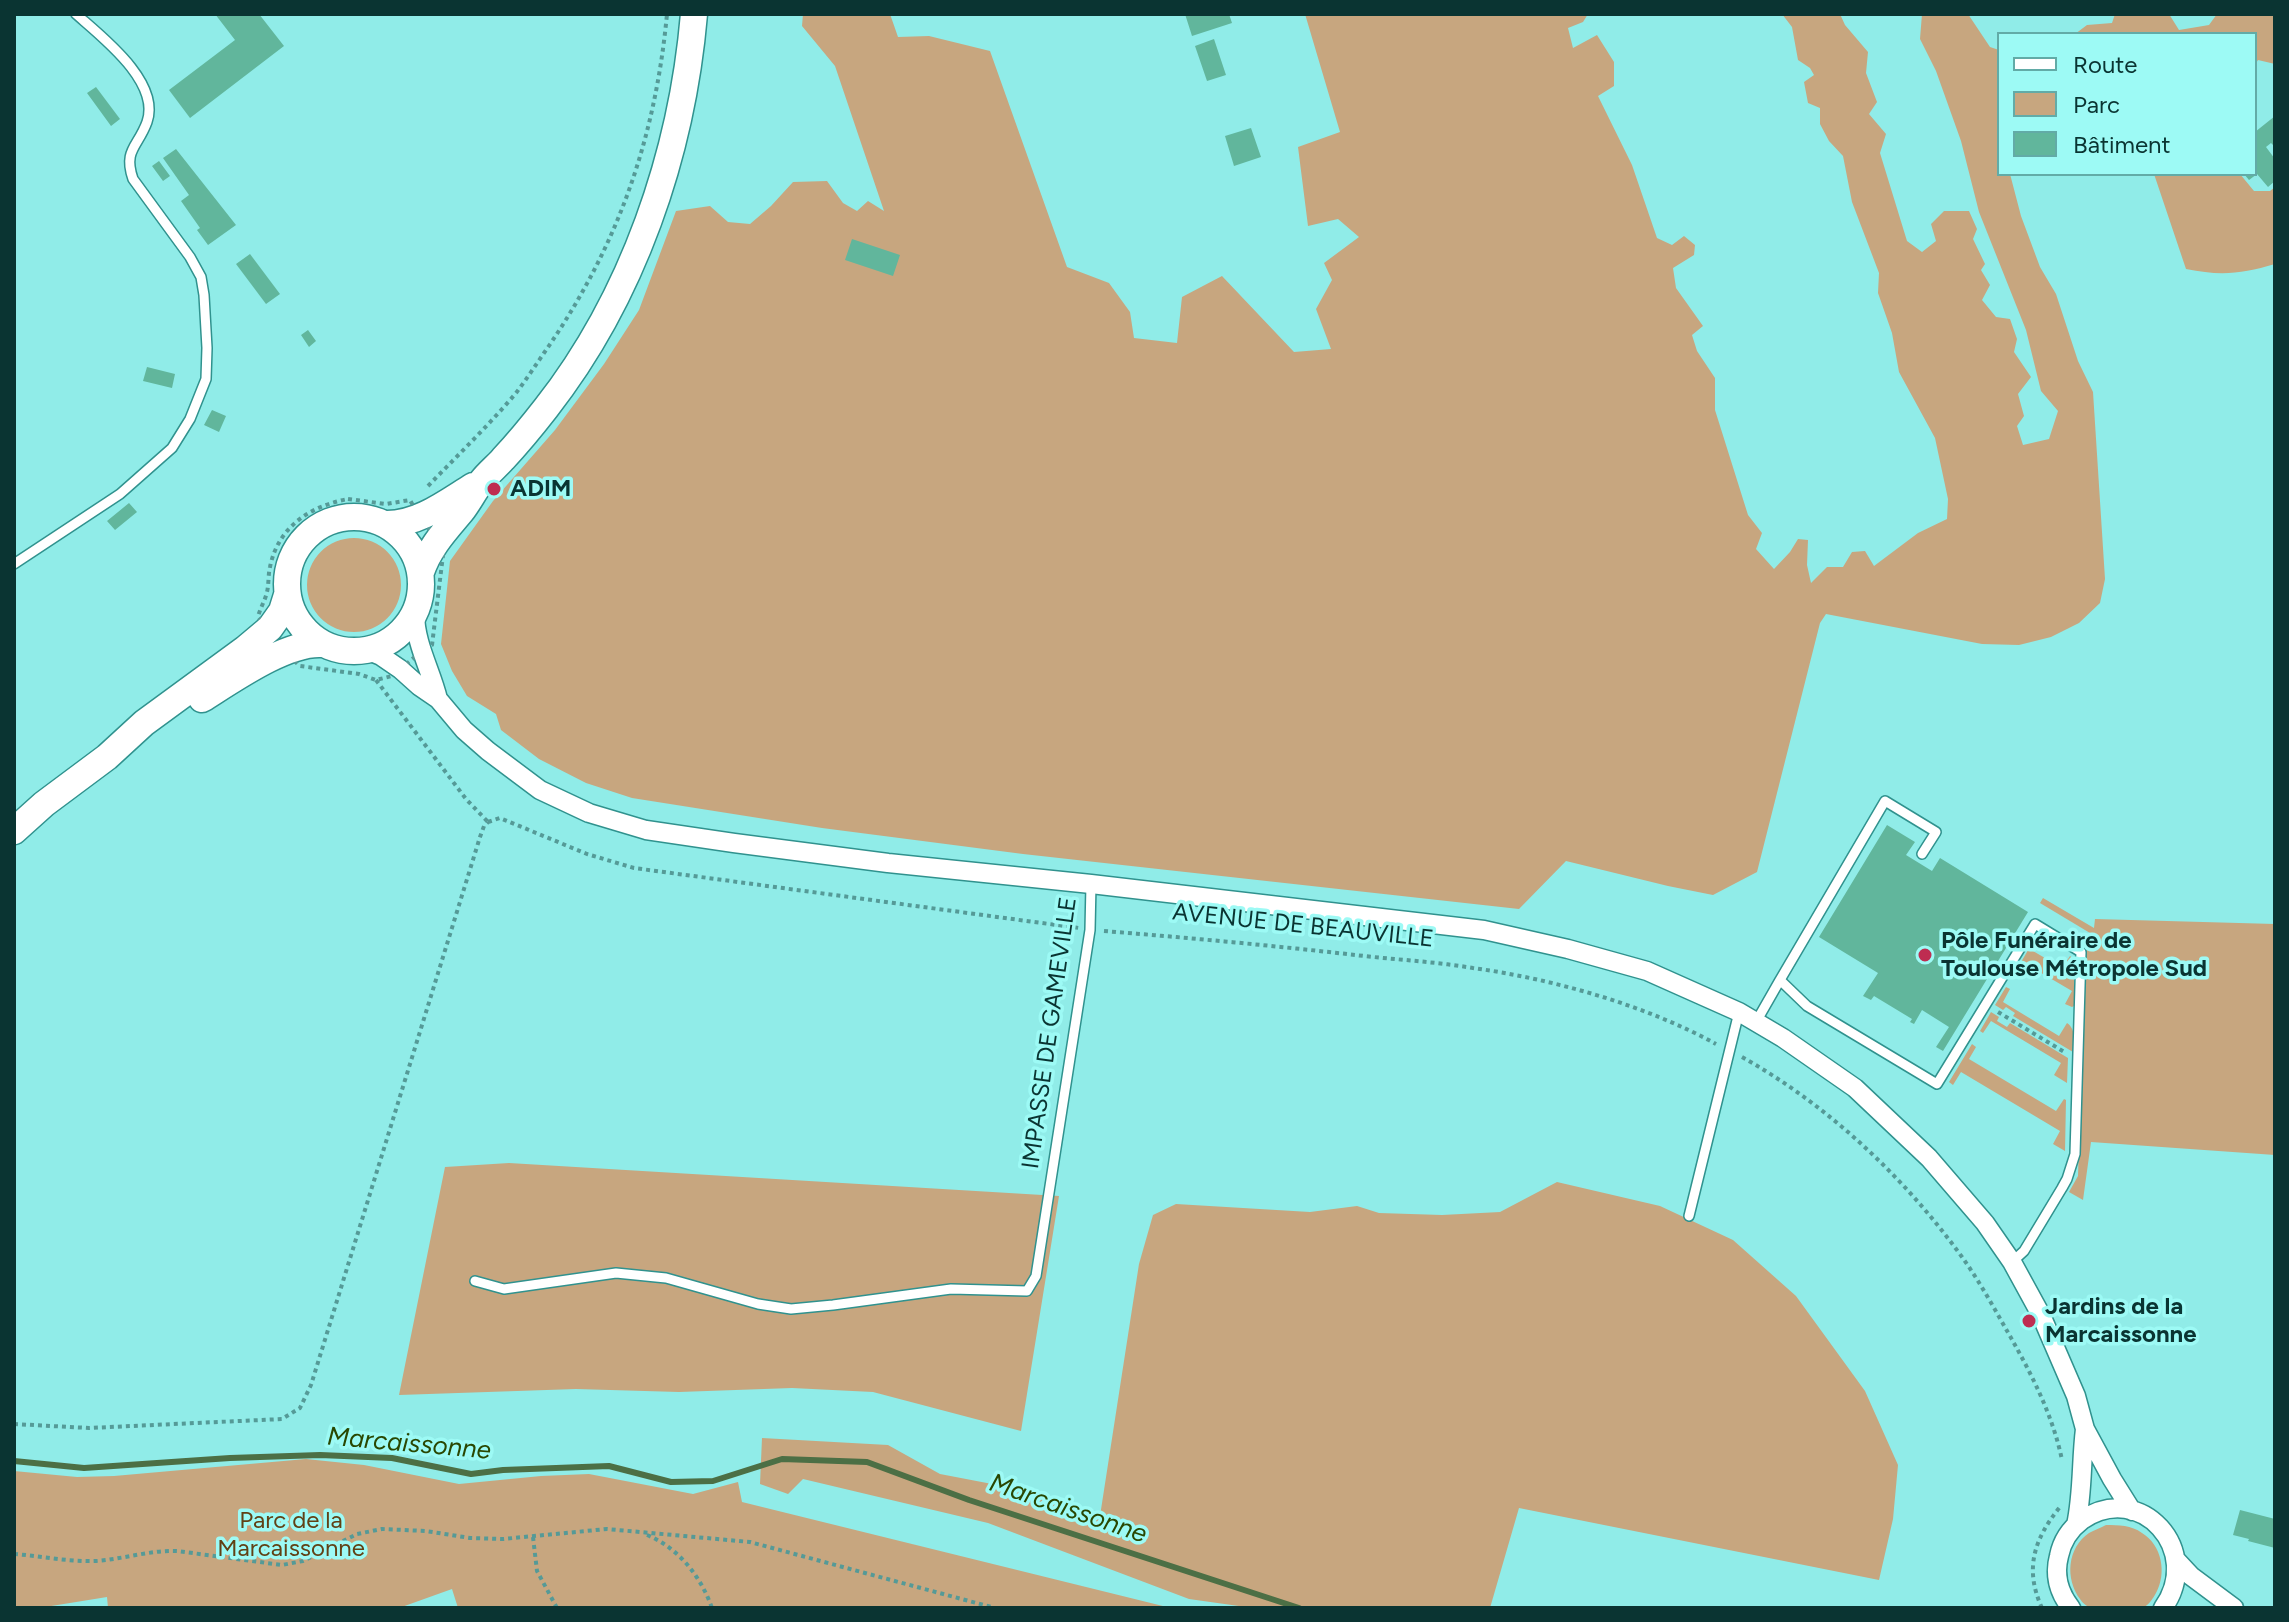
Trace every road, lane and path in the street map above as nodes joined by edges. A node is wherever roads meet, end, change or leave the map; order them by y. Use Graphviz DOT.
graph roads {
  1 [pos="76,14"];
  2 [pos="667,14"];
  3 [pos="694,14"];
  4 [pos="483,480"];
  5 [pos="424,490"];
  6 [pos="416,504"];
  7 [pos="387,524"];
  8 [pos="438,539"];
  9 [pos="14,564"];
  10 [pos="421,572"];
  11 [pos="287,595"];
  12 [pos="415,613"];
  13 [pos="270,628"];
  14 [pos="322,644"];
  15 [pos="286,649"];
  16 [pos="366,650"];
  17 [pos="422,651"];
  18 [pos="400,669"];
  19 [pos="376,680"];
  20 [pos="438,699"];
  21 [pos="107,757"];
  22 [pos="488,822"];
  23 [pos="14,831"];
  24 [pos="1922,854"];
  25 [pos="1091,884"];
  26 [pos="1090,930"];
  27 [pos="1780,980"];
  28 [pos="1985,1005"];
  29 [pos="1739,1012"];
  30 [pos="1756,1022"];
  31 [pos="1729,1050"];
  32 [pos="2070,1055"];
  33 [pos="1689,1216"];
  34 [pos="2012,1262"];
  35 [pos="475,1281"];
  36 [pos="14,1424"];
  37 [pos="2085,1429"];
  38 [pos="2064,1469"];
  39 [pos="2132,1511"];
  40 [pos="2076,1525"];
  41 [pos="637,1532"];
  42 [pos="533,1537"];
  43 [pos="14,1554"];
  44 [pos="2177,1561"];
  45 [pos="557,1608"];
  46 [pos="712,1608"];
  47 [pos="995,1608"];
  48 [pos="2071,1608"];
  49 [pos="2163,1608"];
  50 [pos="2234,1608"];
  1 -- 9 [label="lane"];
  2 -- 5 [label="path"];
  3 -- 4 [label="main road"];
  4 -- 6 [label="main road"];
  4 -- 8 [label="main road"];
  6 -- 7 [label="main road"];
  6 -- 8 [label="path"];
  6 -- 13 [label="path"];
  7 -- 10 [label="main road"];
  7 -- 11 [label="main road"];
  8 -- 10 [label="main road"];
  8 -- 17 [label="path"];
  10 -- 12 [label="main road"];
  11 -- 13 [label="main road"];
  11 -- 14 [label="main road"];
  12 -- 16 [label="main road"];
  12 -- 17 [label="street, AVENUE DE BEAUVILLE"];
  13 -- 15 [label="path"];
  13 -- 21 [label="main road"];
  14 -- 15 [label="main road"];
  14 -- 16 [label="main road"];
  15 -- 19 [label="path"];
  15 -- 21 [label="main road"];
  16 -- 18 [label="street, AVENUE DE BEAUVILLE"];
  17 -- 18 [label="path"];
  17 -- 20 [label="street, AVENUE DE BEAUVILLE"];
  18 -- 19 [label="path"];
  18 -- 20 [label="street, AVENUE DE BEAUVILLE"];
  19 -- 22 [label="path"];
  20 -- 25 [label="street, AVENUE DE BEAUVILLE"];
  21 -- 23 [label="main road"];
  22 -- 26 [label="path, AVENUE DE BEAUVILLE"];
  22 -- 36 [label="path"];
  24 -- 27 [label="lane"];
  25 -- 26 [label="lane, IMPASSE DE GAMEVILLE"];
  25 -- 29 [label="street, AVENUE DE BEAUVILLE"];
  26 -- 31 [label="path, AVENUE DE BEAUVILLE"];
  26 -- 35 [label="lane, IMPASSE DE GAMEVILLE"];
  27 -- 28 [label="lane"];
  27 -- 30 [label="lane"];
  28 -- 32 [label="path"];
  28 -- 34 [label="lane"];
  29 -- 30 [label="street, AVENUE DE BEAUVILLE"];
  29 -- 31 [label="lane"];
  30 -- 34 [label="street, AVENUE DE BEAUVILLE"];
  31 -- 33 [label="lane"];
  31 -- 38 [label="path, AVENUE DE BEAUVILLE"];
  34 -- 37 [label="street, AVENUE DE BEAUVILLE"];
  37 -- 39 [label="street, AVENUE DE BEAUVILLE"];
  37 -- 40 [label="street, AVENUE DE BEAUVILLE"];
  39 -- 40 [label="street"];
  39 -- 44 [label="street"];
  40 -- 48 [label="street, AVENUE DE BEAUVILLE"];
  41 -- 42 [label="path"];
  41 -- 46 [label="path"];
  41 -- 47 [label="path"];
  42 -- 43 [label="path"];
  42 -- 45 [label="path"];
  44 -- 49 [label="street"];
  44 -- 50 [label="street"];
}
